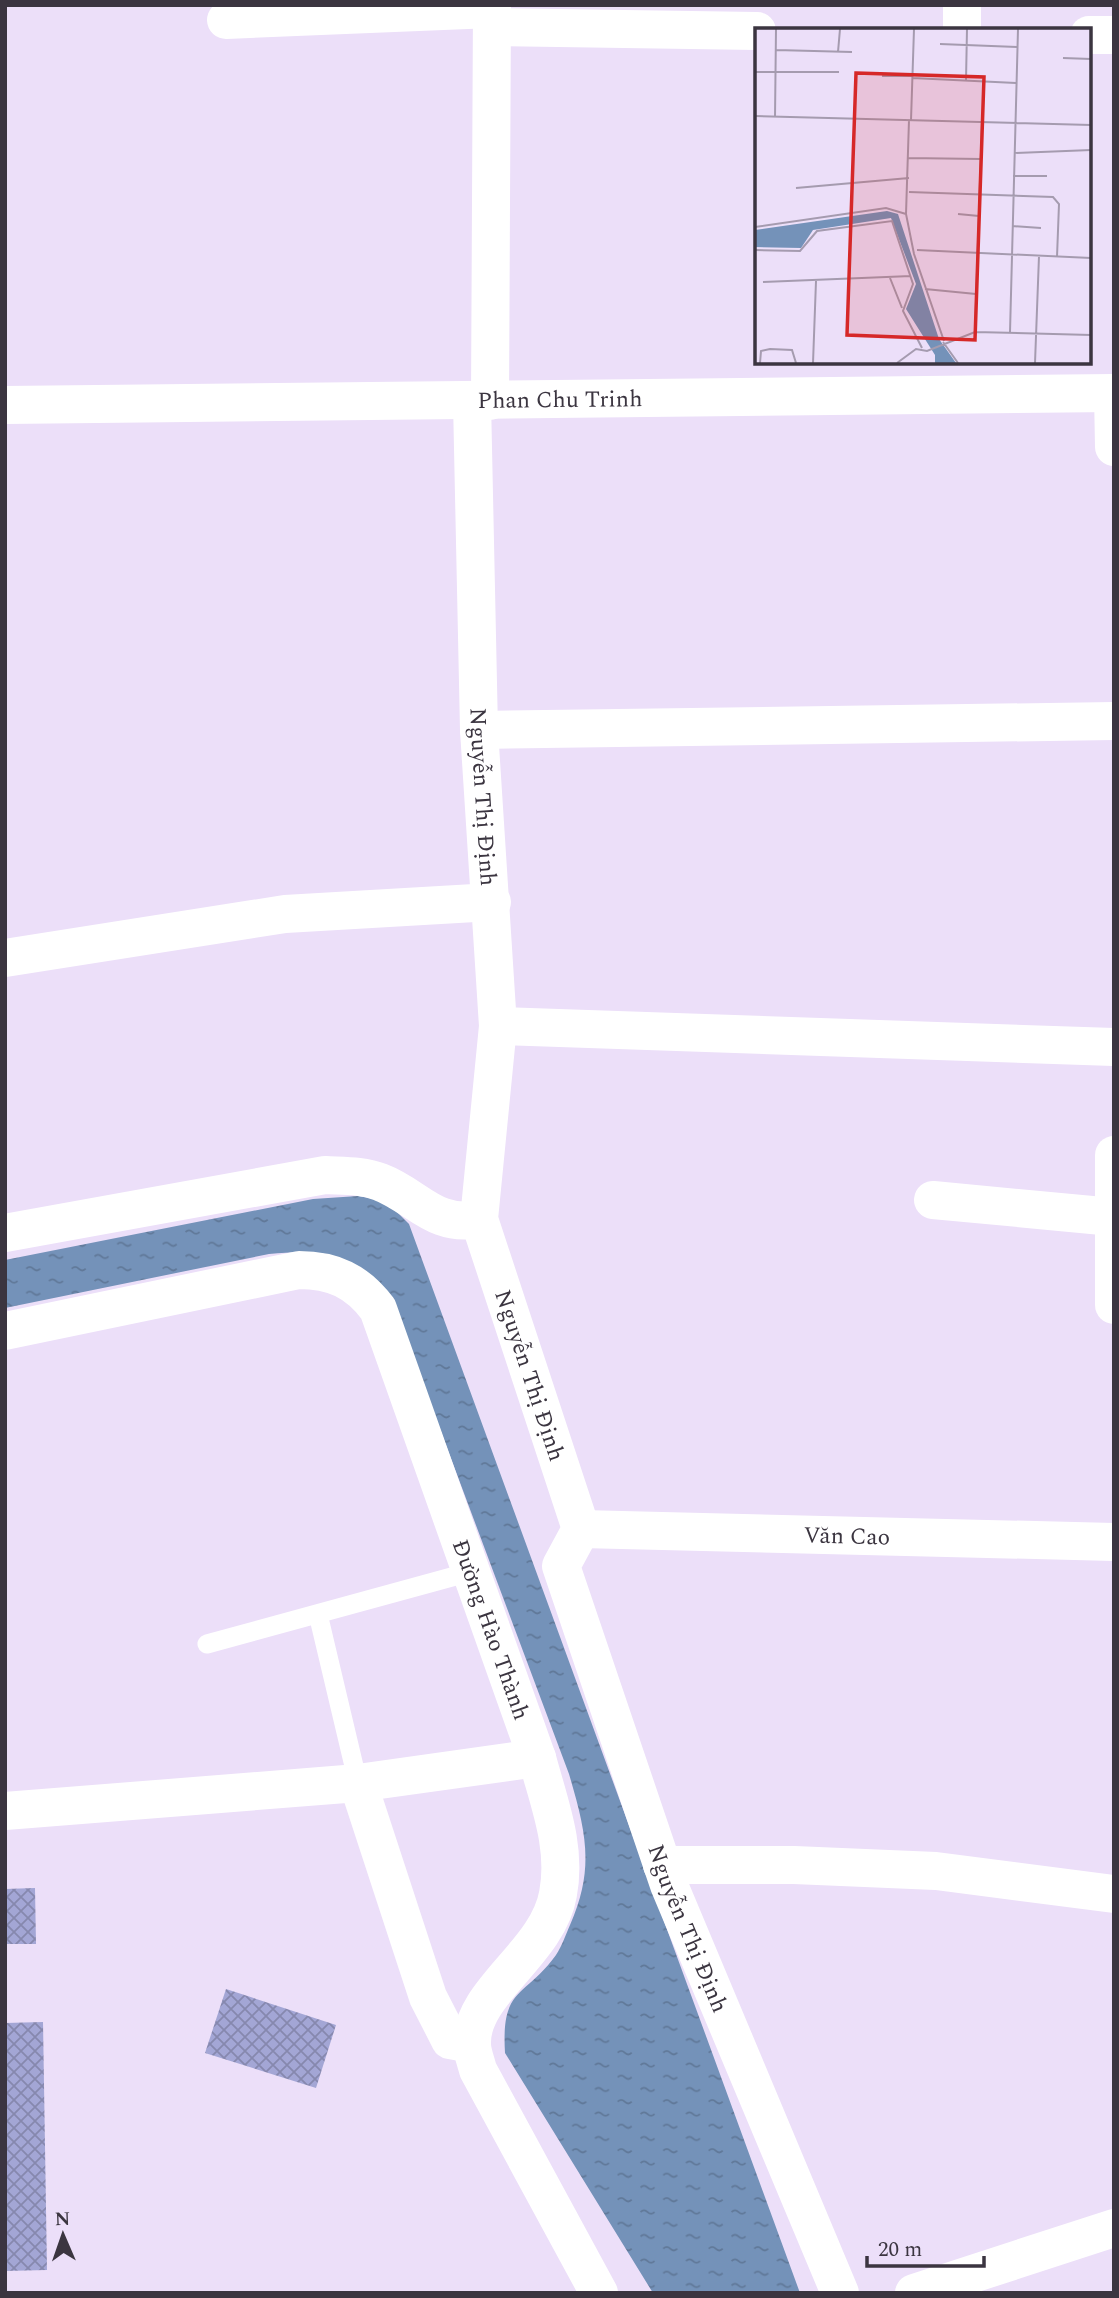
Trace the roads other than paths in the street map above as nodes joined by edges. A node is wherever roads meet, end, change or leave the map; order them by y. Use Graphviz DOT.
graph roads {
  1 [pos="962,5"];
  2 [pos="492,14"];
  3 [pos="226,20"];
  4 [pos="962,28"];
  5 [pos="755,31"];
  6 [pos="1091,35"];
  7 [pos="1114,36"];
  8 [pos="1114,393"];
  9 [pos="481,401"];
  10 [pos="5,405"];
  11 [pos="1114,447"];
  12 [pos="1114,721"];
  13 [pos="479,730"];
  14 [pos="492,902"];
  15 [pos="5,958"];
  16 [pos="498,1026"];
  17 [pos="1114,1047"];
  18 [pos="1114,1155"];
  19 [pos="933,1200"];
  20 [pos="1112,1217"];
  21 [pos="479,1219"];
  22 [pos="5,1233"];
  23 [pos="1114,1305"];
  24 [pos="5,1331"];
  25 [pos="581,1529"];
  26 [pos="1114,1542"];
  27 [pos="470,1572"];
  28 [pos="318,1614"];
  29 [pos="207,1644"];
  30 [pos="537,1758"];
  31 [pos="358,1783"];
  32 [pos="5,1811"];
  33 [pos="662,1865"];
  34 [pos="1114,1894"];
  35 [pos="472,2044"];
  36 [pos="1114,2228"];
  37 [pos="599,2293"];
  38 [pos="840,2293"];
  39 [pos="914,2293"];
  1 -- 4 [label="street"];
  2 -- 3 [label="street"];
  2 -- 5 [label="street"];
  2 -- 9 [label="street, Nguyễn Thị Định"];
  6 -- 7 [label="street"];
  8 -- 9 [label="street, Phan Chu Trinh"];
  8 -- 11 [label="street"];
  9 -- 10 [label="street, Phan Chu Trinh"];
  9 -- 13 [label="street, Nguyễn Thị Định"];
  12 -- 13 [label="street"];
  13 -- 14 [label="street, Nguyễn Thị Định"];
  14 -- 15 [label="street"];
  14 -- 16 [label="street, Nguyễn Thị Định"];
  16 -- 17 [label="street"];
  16 -- 21 [label="street, Nguyễn Thị Định"];
  18 -- 20 [label="street"];
  19 -- 20 [label="street"];
  20 -- 23 [label="street"];
  21 -- 22 [label="street"];
  21 -- 25 [label="street, Nguyễn Thị Định"];
  24 -- 27 [label="street, Đường Hào Thành"];
  25 -- 26 [label="street, Văn Cao"];
  25 -- 33 [label="street, Nguyễn Thị Định"];
  27 -- 28 [label="lane"];
  27 -- 30 [label="street, Đường Hào Thành"];
  28 -- 29 [label="lane"];
  28 -- 31 [label="lane"];
  30 -- 31 [label="street"];
  30 -- 35 [label="street, Đường Hào Thành"];
  31 -- 32 [label="street"];
  31 -- 35 [label="street"];
  33 -- 34 [label="street"];
  33 -- 38 [label="street, Nguyễn Thị Định"];
  35 -- 37 [label="street"];
  36 -- 39 [label="street"];
}
